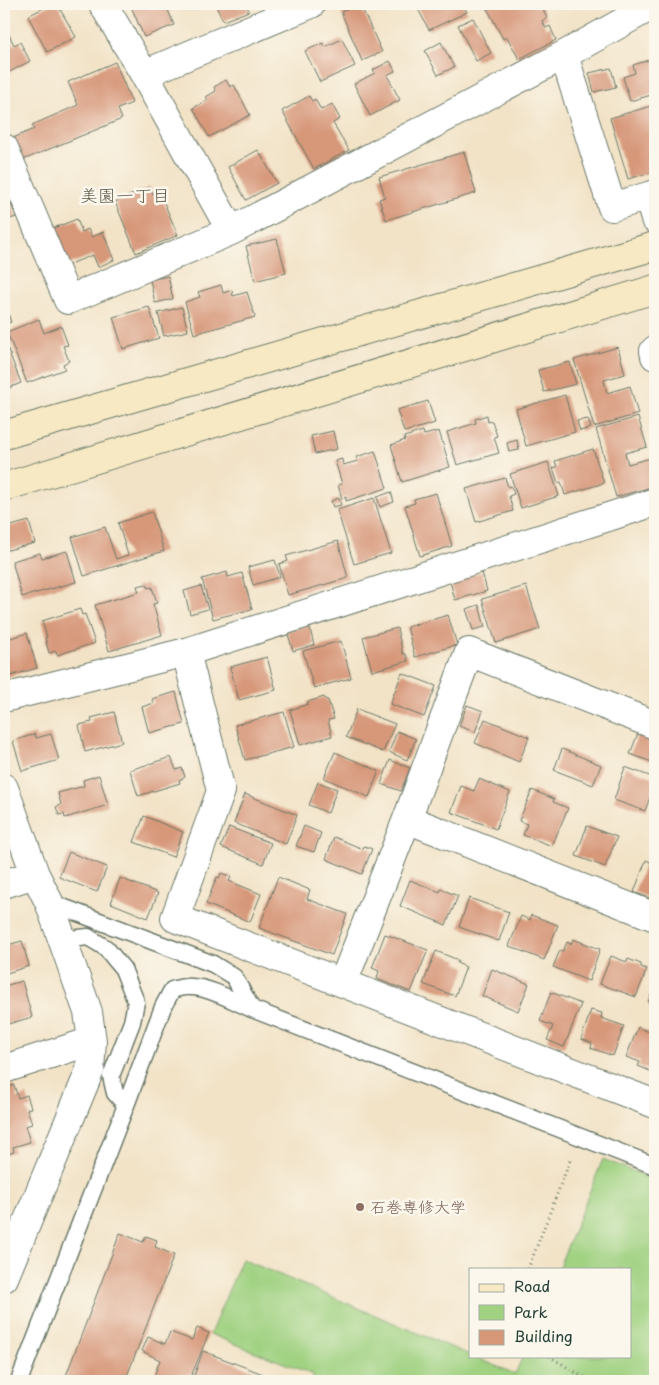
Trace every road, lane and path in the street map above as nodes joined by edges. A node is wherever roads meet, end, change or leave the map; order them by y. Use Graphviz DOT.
graph roads {
  1 [pos="103,4"];
  2 [pos="308,4"];
  3 [pos="655,4"];
  4 [pos="564,56"];
  5 [pos="144,74"];
  6 [pos="4,148"];
  7 [pos="653,203"];
  8 [pos="231,232"];
  9 [pos="655,246"];
  10 [pos="655,289"];
  11 [pos="655,350"];
  12 [pos="655,356"];
  13 [pos="4,435"];
  14 [pos="4,487"];
  15 [pos="655,502"];
  16 [pos="186,652"];
  17 [pos="4,698"];
  18 [pos="655,725"];
  19 [pos="4,788"];
  20 [pos="407,819"];
  21 [pos="36,874"];
  22 [pos="4,884"];
  23 [pos="49,902"];
  24 [pos="655,917"];
  25 [pos="62,940"];
  26 [pos="343,983"];
  27 [pos="252,1009"];
  28 [pos="92,1041"];
  29 [pos="4,1069"];
  30 [pos="655,1104"];
  31 [pos="126,1105"];
  32 [pos="579,1137"];
  33 [pos="655,1166"];
  34 [pos="9,1254"];
  35 [pos="528,1268"];
  36 [pos="4,1278"];
  37 [pos="552,1358"];
  38 [pos="19,1381"];
  39 [pos="590,1381"];
  1 -- 5 [label="street"];
  2 -- 5 [label="street"];
  3 -- 4 [label="street"];
  4 -- 7 [label="street"];
  4 -- 8 [label="street"];
  5 -- 8 [label="street"];
  6 -- 8 [label="street"];
  9 -- 13 [label="street"];
  10 -- 14 [label="street"];
  11 -- 12 [label="street"];
  15 -- 16 [label="street"];
  16 -- 17 [label="street"];
  16 -- 26 [label="street"];
  18 -- 20 [label="street"];
  19 -- 21 [label="street"];
  20 -- 24 [label="street"];
  20 -- 26 [label="street"];
  21 -- 22 [label="street"];
  21 -- 23 [label="street"];
  23 -- 25 [label="street"];
  23 -- 27 [label="lane"];
  25 -- 28 [label="street"];
  25 -- 31 [label="lane"];
  26 -- 30 [label="street"];
  27 -- 31 [label="lane"];
  27 -- 32 [label="lane"];
  28 -- 29 [label="street"];
  28 -- 34 [label="street"];
  31 -- 38 [label="lane"];
  32 -- 33 [label="lane"];
  32 -- 35 [label="path"];
  34 -- 36 [label="street"];
  37 -- 39 [label="path"];
}
